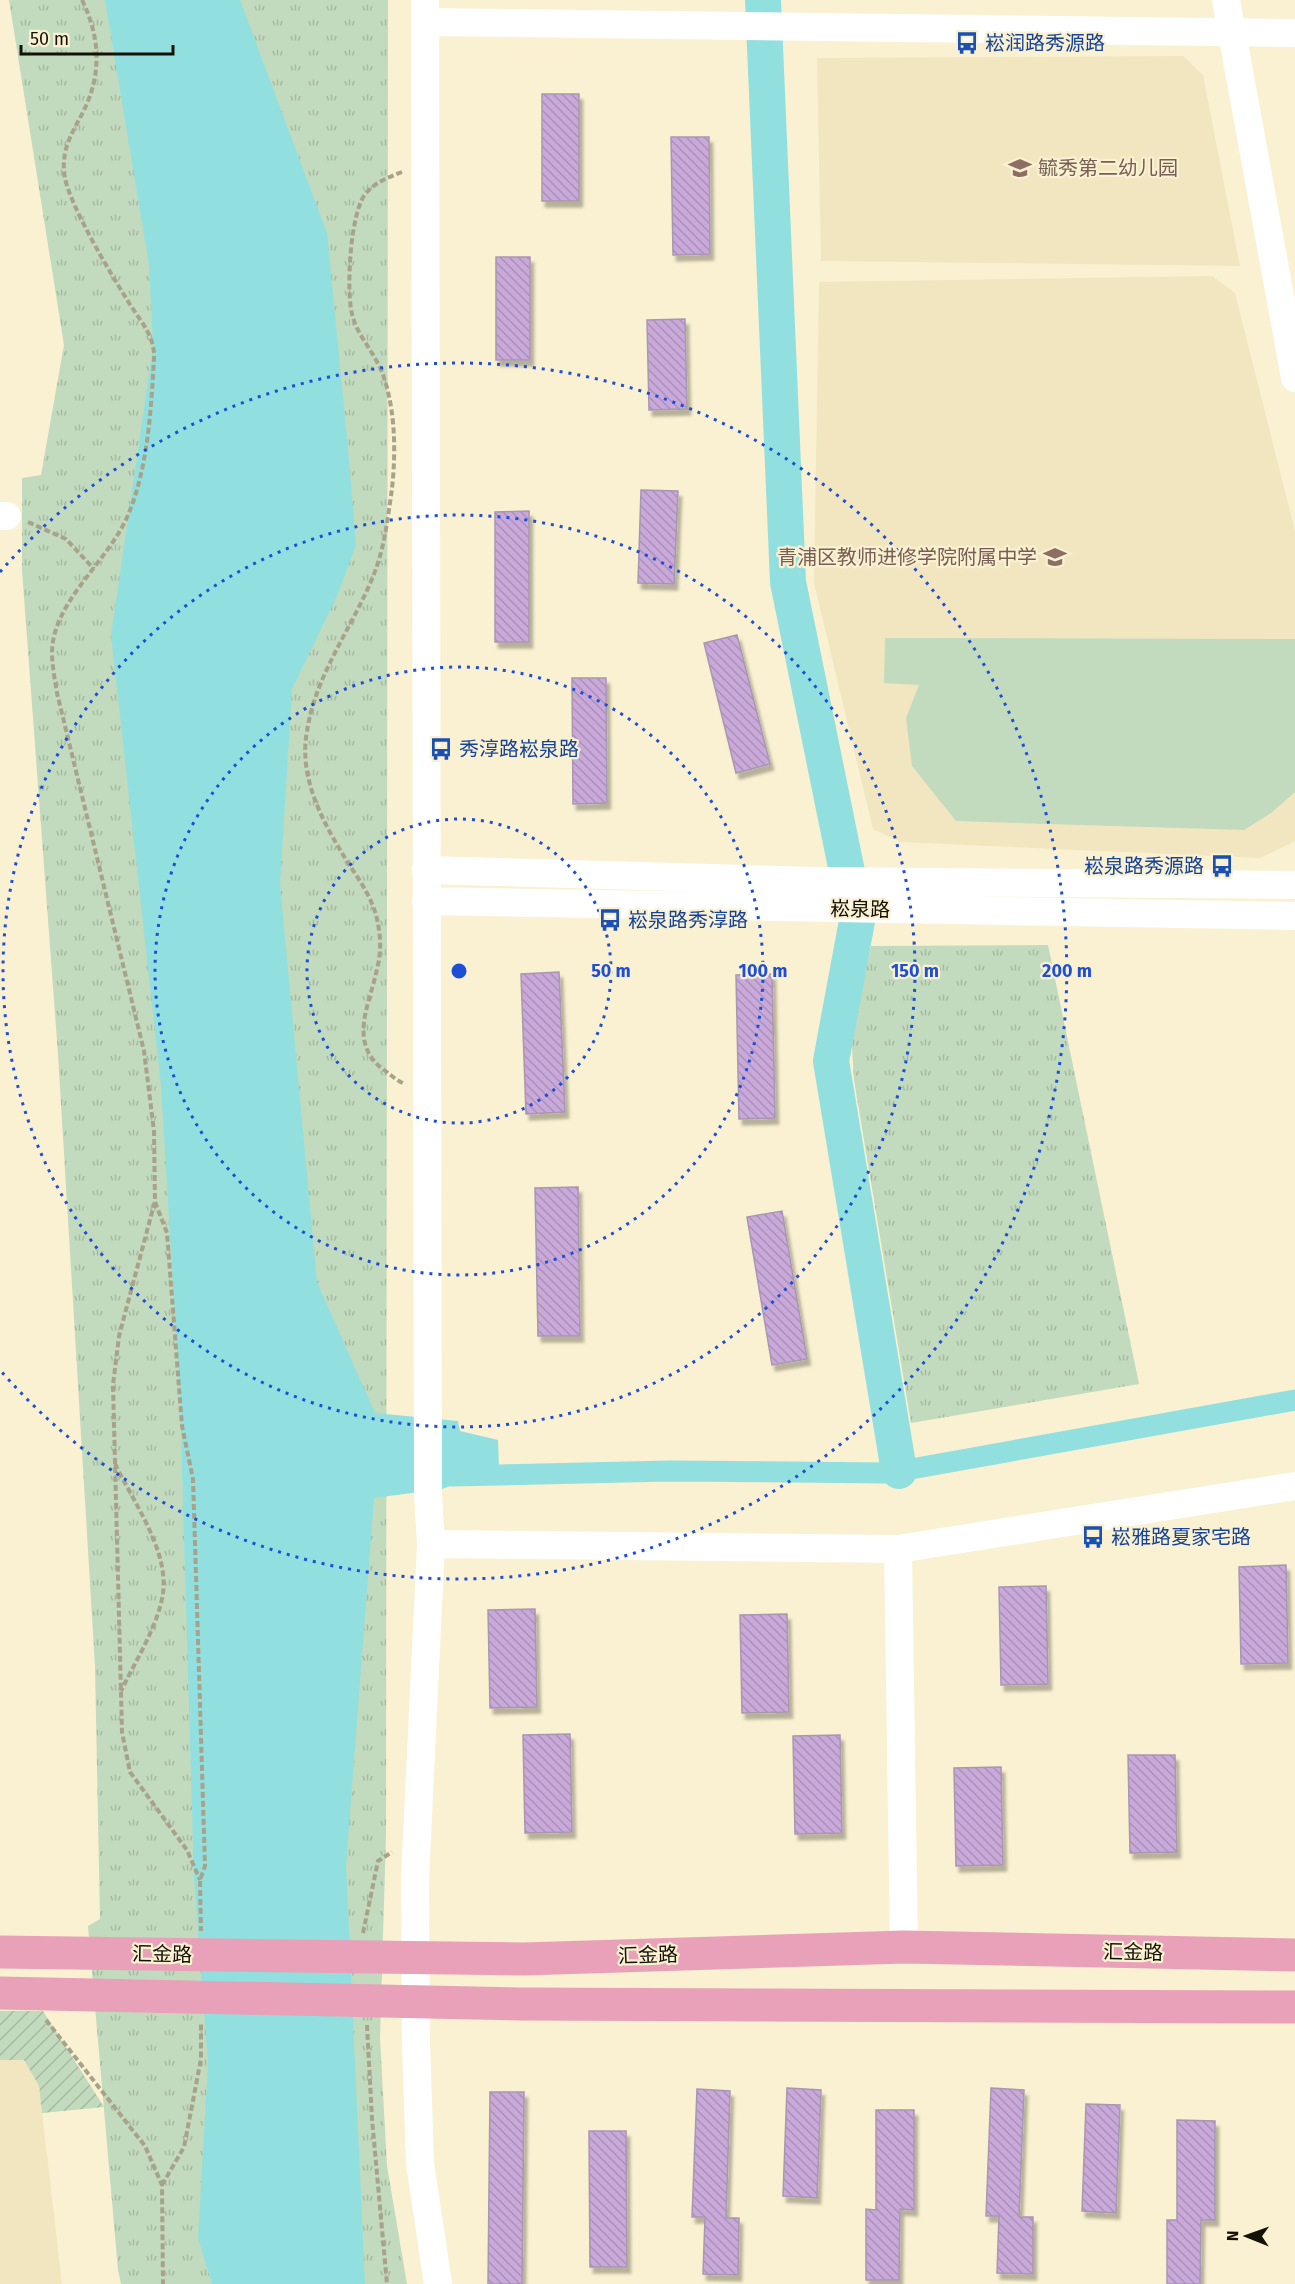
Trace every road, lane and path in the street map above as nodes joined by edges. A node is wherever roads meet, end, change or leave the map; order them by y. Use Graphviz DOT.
graph roads {
  1 [pos="82,0"];
  2 [pos="1226,0"];
  3 [pos="425,11"];
  4 [pos="1232,33"];
  5 [pos="1286,33"];
  6 [pos="426,163"];
  7 [pos="1295,378"];
  8 [pos="3,516"];
  9 [pos="94,569"];
  10 [pos="426,870"];
  11 [pos="1295,885"];
  12 [pos="426,901"];
  13 [pos="1295,916"];
  14 [pos="429,1092"];
  15 [pos="155,1201"];
  16 [pos="115,1463"];
  17 [pos="1295,1486"];
  18 [pos="431,1544"];
  19 [pos="898,1549"];
  20 [pos="121,1692"];
  21 [pos="417,1839"];
  22 [pos="200,1880"];
  23 [pos="363,1937"];
  24 [pos="201,1940"];
  25 [pos="904,1947"];
  26 [pos="0,1952"];
  27 [pos="1295,1955"];
  28 [pos="26,1994"];
  29 [pos="1295,2007"];
  30 [pos="201,2011"];
  31 [pos="367,2017"];
  32 [pos="162,2185"];
  33 [pos="163,2284"];
  34 [pos="387,2284"];
  35 [pos="438,2284"];
  1 -- 9 [label="path"];
  2 -- 4 [label="street"];
  3 -- 4 [label="street"];
  3 -- 6 [label="street"];
  4 -- 5 [label="street"];
  4 -- 7 [label="street"];
  6 -- 10 [label="street"];
  6 -- 14 [label="path"];
  8 -- 9 [label="path"];
  9 -- 15 [label="path"];
  10 -- 11 [label="street, 崧泉路"];
  10 -- 12 [label="street"];
  12 -- 13 [label="street, 崧泉路"];
  12 -- 14 [label="street"];
  14 -- 18 [label="street"];
  15 -- 16 [label="path"];
  15 -- 22 [label="path"];
  16 -- 20 [label="path"];
  16 -- 20 [label="path"];
  17 -- 19 [label="street"];
  18 -- 19 [label="street"];
  18 -- 21 [label="street"];
  19 -- 25 [label="street"];
  20 -- 22 [label="path"];
  21 -- 23 [label="path"];
  21 -- 35 [label="street"];
  22 -- 24 [label="path"];
  25 -- 26 [label="main road, 汇金路"];
  25 -- 27 [label="main road, 汇金路"];
  28 -- 29 [label="main road"];
  28 -- 32 [label="path"];
  30 -- 32 [label="path"];
  31 -- 34 [label="path"];
  32 -- 33 [label="path"];
}
